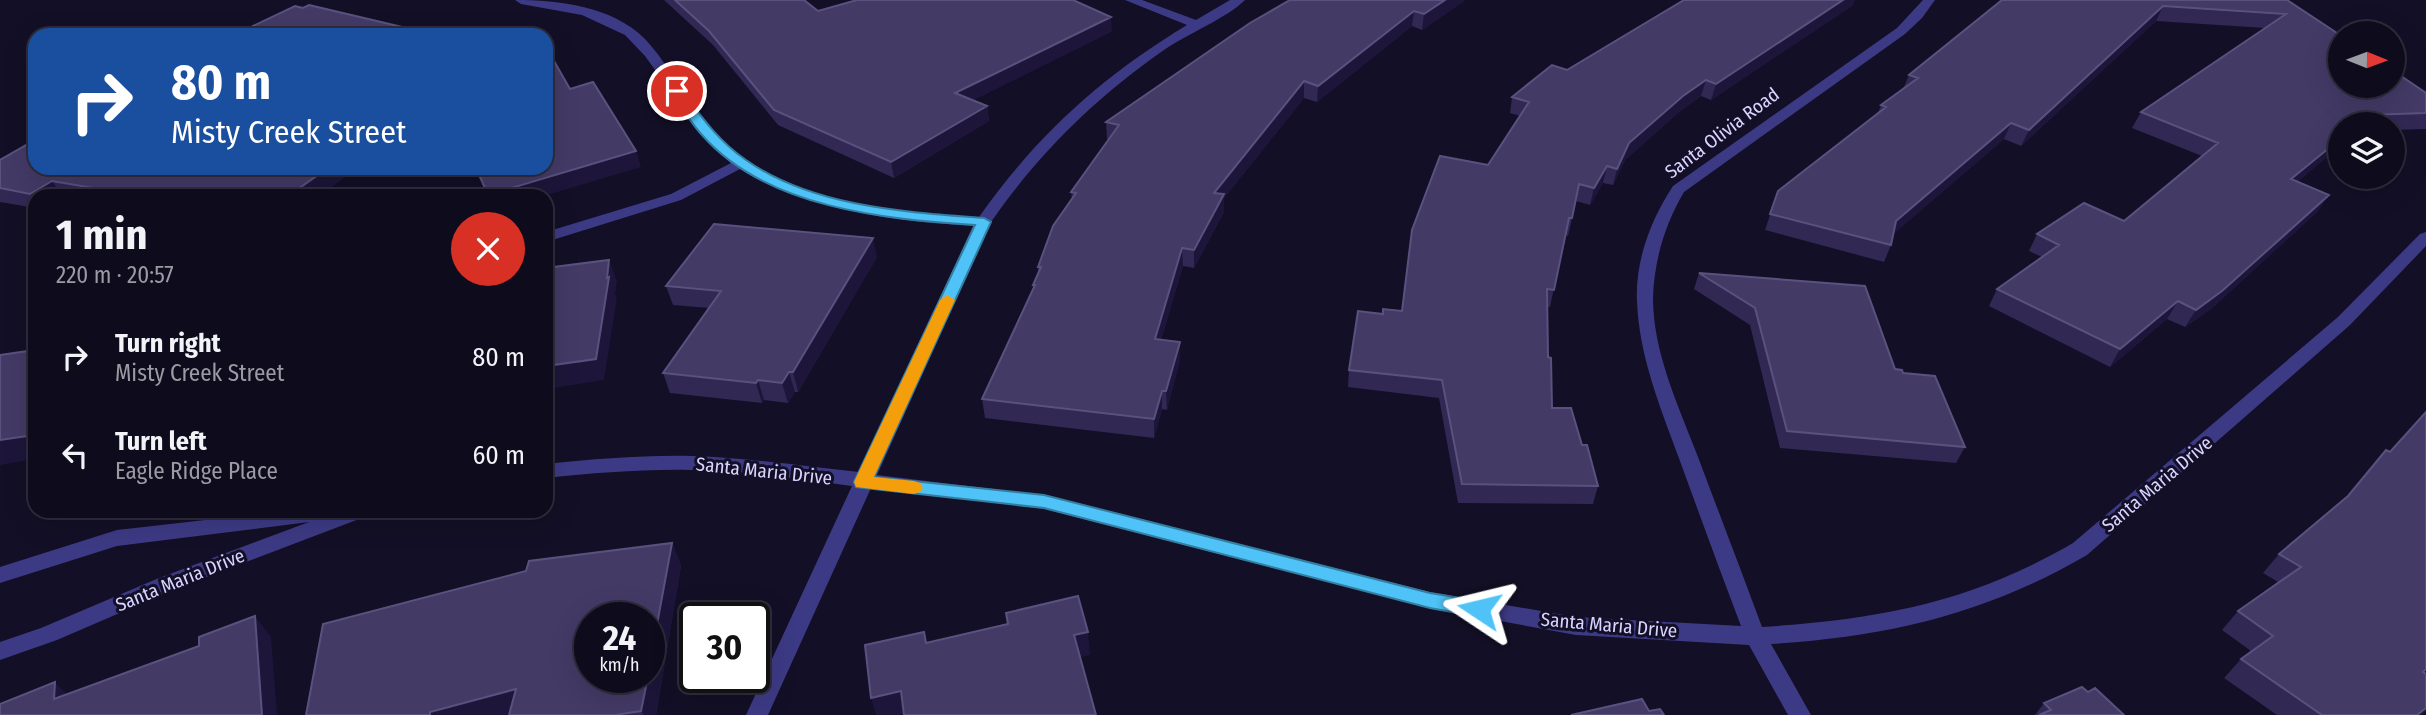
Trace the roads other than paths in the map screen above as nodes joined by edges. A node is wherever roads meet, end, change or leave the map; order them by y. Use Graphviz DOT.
graph roads {
  1 [pos="521,0"];
  2 [pos="1130,0"];
  3 [pos="1239,0"];
  4 [pos="1929,0"];
  5 [pos="1199,24"];
  6 [pos="741,163"];
  7 [pos="984,222"];
  8 [pos="553,235"];
  9 [pos="2426,237"];
  10 [pos="553,470"];
  11 [pos="862,482"];
  12 [pos="293,518"];
  13 [pos="341,518"];
  14 [pos="0,575"];
  15 [pos="1755,636"];
  16 [pos="0,651"];
  17 [pos="757,715"];
  18 [pos="1800,715"];
  1 -- 6 [label="street"];
  2 -- 5 [label="street"];
  3 -- 5 [label="street"];
  4 -- 15 [label="street, Santa Olivia Road"];
  5 -- 7 [label="street"];
  6 -- 7 [label="street"];
  6 -- 8 [label="street"];
  7 -- 11 [label="street"];
  9 -- 15 [label="street, Santa Maria Drive"];
  10 -- 11 [label="street, Santa Maria Drive"];
  11 -- 15 [label="street, Santa Maria Drive"];
  11 -- 17 [label="street"];
  12 -- 14 [label="street, Santa Maria Drive"];
  13 -- 16 [label="street, Santa Maria Drive"];
  15 -- 18 [label="street, Santa Olivia Road"];
}
